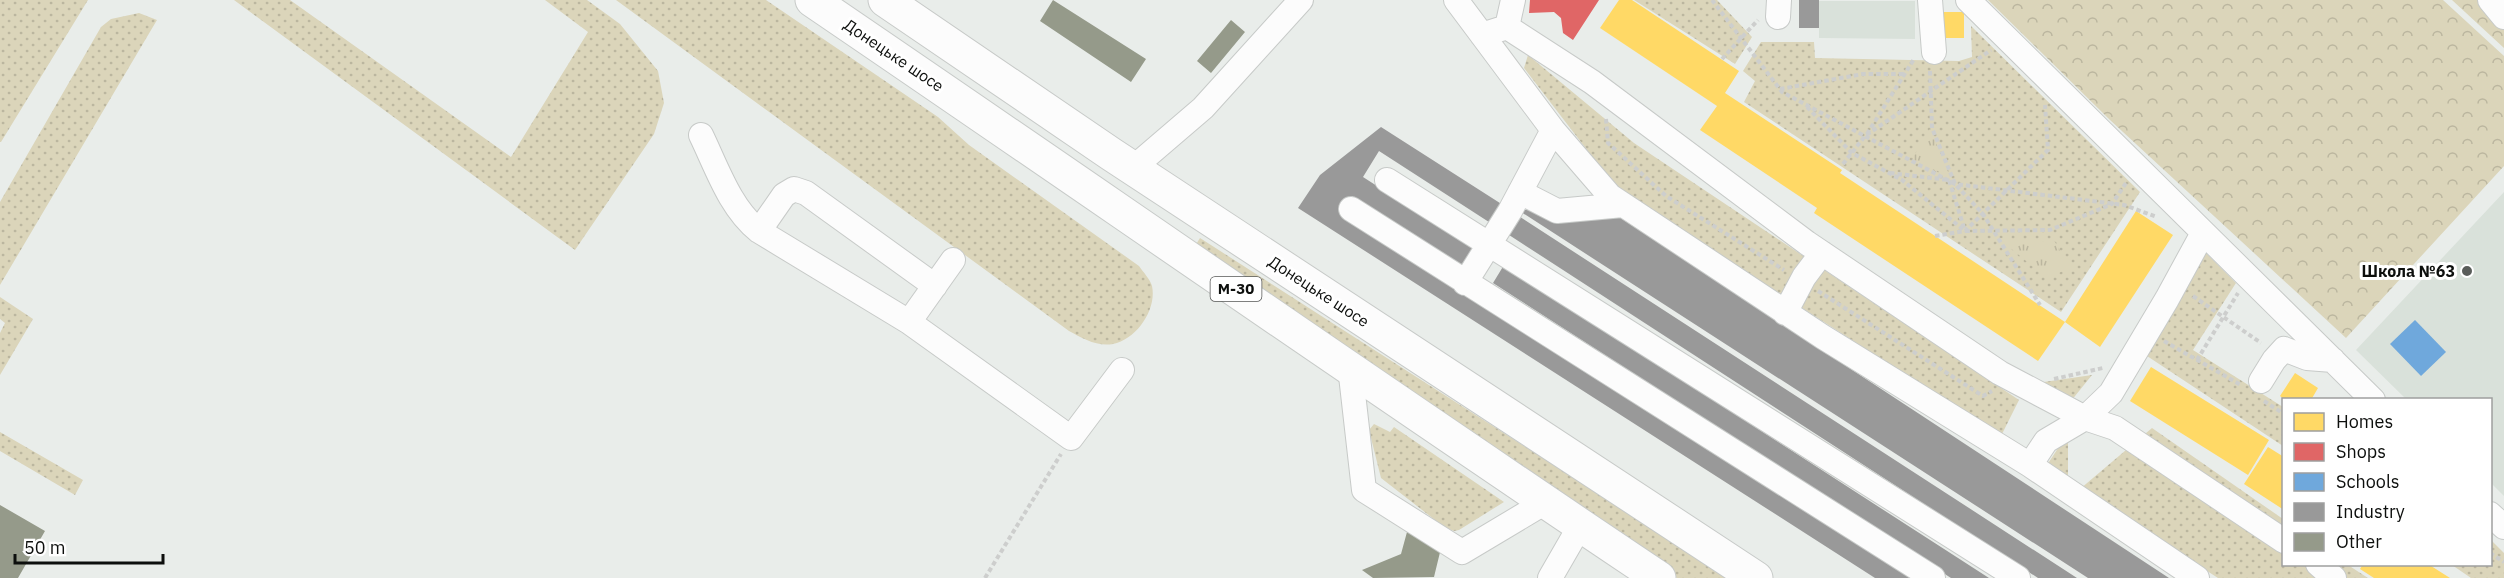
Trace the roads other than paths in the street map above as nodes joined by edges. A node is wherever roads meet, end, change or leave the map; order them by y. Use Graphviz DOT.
graph roads {
  1 [pos="812,0"];
  2 [pos="885,0"];
  3 [pos="1301,0"];
  4 [pos="1456,0"];
  5 [pos="1513,0"];
  6 [pos="1930,0"];
  7 [pos="1968,0"];
  8 [pos="2490,0"];
  9 [pos="2504,17"];
  10 [pos="1507,27"];
  11 [pos="1482,35"];
  12 [pos="1928,58"];
  13 [pos="1553,130"];
  14 [pos="701,135"];
  15 [pos="1133,168"];
  16 [pos="1387,180"];
  17 [pos="1521,192"];
  18 [pos="1623,205"];
  19 [pos="1350,209"];
  20 [pos="759,231"];
  21 [pos="2203,233"];
  22 [pos="1488,246"];
  23 [pos="1822,253"];
  24 [pos="953,260"];
  25 [pos="1465,283"];
  26 [pos="935,286"];
  27 [pos="1785,313"];
  28 [pos="909,322"];
  29 [pos="2333,360"];
  30 [pos="1350,367"];
  31 [pos="1122,370"];
  32 [pos="2255,389"];
  33 [pos="2372,398"];
  34 [pos="2085,418"];
  35 [pos="2030,465"];
  36 [pos="1544,503"];
  37 [pos="2492,516"];
  38 [pos="1580,526"];
  39 [pos="2504,528"];
  40 [pos="2282,540"];
  41 [pos="2320,566"];
  42 [pos="1643,573"];
  43 [pos="2010,576"];
  44 [pos="1550,578"];
  45 [pos="1756,578"];
  46 [pos="1933,578"];
  47 [pos="2197,578"];
  48 [pos="2334,578"];
  1 -- 30 [label="highway, Донецьке шосе / М-30"];
  2 -- 15 [label="highway, Донецьке шосе / М-30"];
  3 -- 15 [label="street"];
  4 -- 11 [label="street"];
  5 -- 10 [label="street"];
  6 -- 12 [label="street"];
  7 -- 21 [label="street"];
  8 -- 9 [label="street"];
  10 -- 11 [label="street"];
  10 -- 23 [label="street"];
  11 -- 13 [label="street"];
  13 -- 17 [label="street"];
  13 -- 18 [label="street"];
  14 -- 20 [label="street"];
  15 -- 45 [label="highway, Донецьке шосе / М-30"];
  16 -- 22 [label="street"];
  17 -- 18 [label="street"];
  17 -- 22 [label="street"];
  18 -- 27 [label="street"];
  19 -- 25 [label="street"];
  20 -- 26 [label="street"];
  20 -- 28 [label="street"];
  21 -- 29 [label="street"];
  21 -- 34 [label="street"];
  22 -- 25 [label="street"];
  22 -- 43 [label="street"];
  23 -- 27 [label="street"];
  23 -- 34 [label="street"];
  24 -- 26 [label="street"];
  25 -- 46 [label="street"];
  26 -- 28 [label="street"];
  27 -- 35 [label="street"];
  28 -- 31 [label="street"];
  29 -- 32 [label="street"];
  29 -- 33 [label="street"];
  30 -- 36 [label="highway, Донецьке шосе / М-30"];
  30 -- 36 [label="street"];
  34 -- 35 [label="street"];
  34 -- 40 [label="street"];
  35 -- 47 [label="street"];
  36 -- 38 [label="highway, Донецьке шосе / М-30"];
  37 -- 39 [label="street"];
  38 -- 42 [label="highway, Донецьке шосе / М-30"];
  38 -- 44 [label="street"];
  41 -- 48 [label="street"];
}
